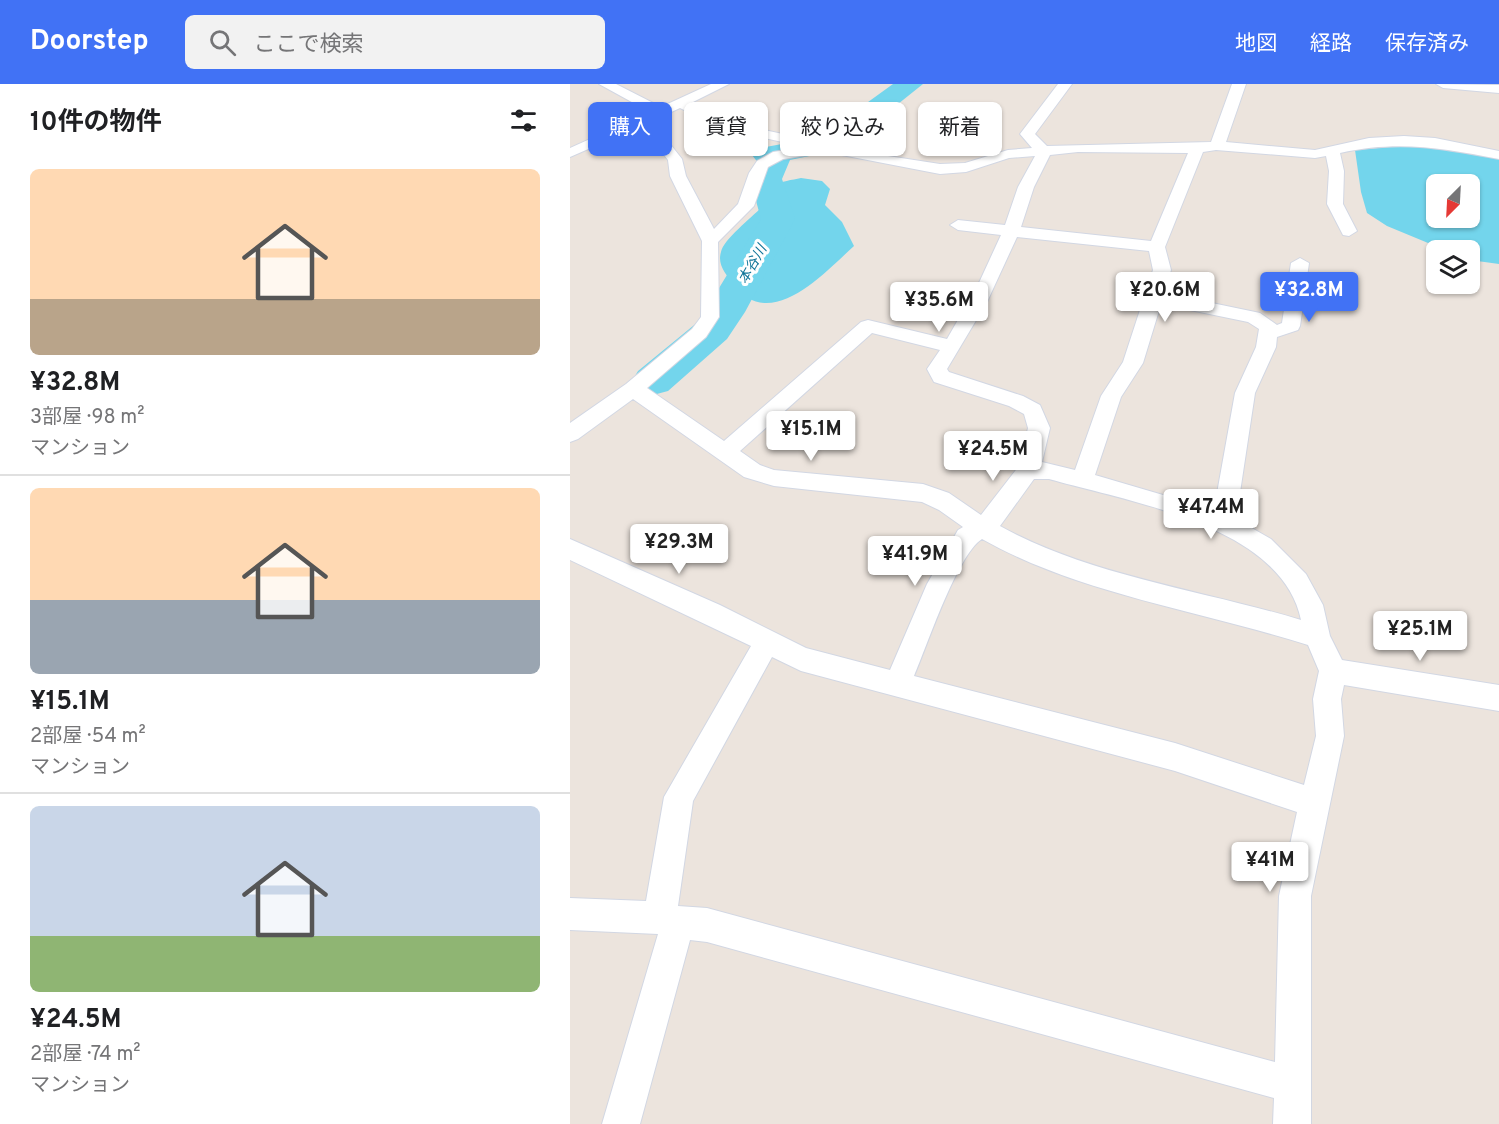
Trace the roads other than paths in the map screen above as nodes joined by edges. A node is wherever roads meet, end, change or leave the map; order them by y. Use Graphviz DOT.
graph roads {
  1 [pos="606,84"];
  2 [pos="722,84"];
  3 [pos="1065,84"];
  4 [pos="1239,84"];
  5 [pos="1443,84"];
  6 [pos="1499,89"];
  7 [pos="641,102"];
  8 [pos="680,104"];
  9 [pos="672,107"];
  10 [pos="780,137"];
  11 [pos="588,145"];
  12 [pos="1207,148"];
  13 [pos="1043,151"];
  14 [pos="1332,151"];
  15 [pos="570,153"];
  16 [pos="672,155"];
  17 [pos="1499,155"];
  18 [pos="780,156"];
  19 [pos="865,156"];
  20 [pos="958,225"];
  21 [pos="1012,229"];
  22 [pos="1349,231"];
  23 [pos="710,241"];
  24 [pos="1157,247"];
  25 [pos="1300,263"];
  26 [pos="1154,297"];
  27 [pos="1268,329"];
  28 [pos="952,347"];
  29 [pos="633,389"];
  30 [pos="570,434"];
  31 [pos="724,453"];
  32 [pos="1029,470"];
  33 [pos="1082,481"];
  34 [pos="1224,522"];
  35 [pos="981,527"];
  36 [pos="570,549"];
  37 [pos="1317,636"];
  38 [pos="766,643"];
  39 [pos="1333,671"];
  40 [pos="897,685"];
  41 [pos="1499,698"];
  42 [pos="1314,803"];
  43 [pos="570,914"];
  44 [pos="669,921"];
  45 [pos="1293,1085"];
  46 [pos="621,1124"];
  47 [pos="1292,1124"];
  1 -- 7 [label="street"];
  2 -- 8 [label="street"];
  3 -- 13 [label="street"];
  4 -- 12 [label="street"];
  5 -- 6 [label="street"];
  8 -- 9 [label="street"];
  8 -- 10 [label="street"];
  11 -- 15 [label="street"];
  12 -- 13 [label="street"];
  12 -- 14 [label="street"];
  12 -- 24 [label="street"];
  13 -- 19 [label="street"];
  13 -- 21 [label="street"];
  14 -- 17 [label="street"];
  14 -- 22 [label="street"];
  16 -- 23 [label="street"];
  18 -- 23 [label="street"];
  20 -- 21 [label="street"];
  21 -- 24 [label="street"];
  21 -- 28 [label="street"];
  23 -- 29 [label="street"];
  24 -- 26 [label="street"];
  25 -- 27 [label="street"];
  26 -- 27 [label="street"];
  26 -- 33 [label="street"];
  27 -- 34 [label="street"];
  28 -- 31 [label="street"];
  28 -- 32 [label="street"];
  29 -- 30 [label="street"];
  29 -- 31 [label="street"];
  31 -- 35 [label="street"];
  32 -- 33 [label="street"];
  32 -- 35 [label="street"];
  33 -- 34 [label="street"];
  34 -- 37 [label="street"];
  35 -- 37 [label="street"];
  35 -- 40 [label="street"];
  36 -- 38 [label="street"];
  37 -- 39 [label="street"];
  38 -- 40 [label="street"];
  38 -- 44 [label="street"];
  39 -- 41 [label="street"];
  39 -- 42 [label="street"];
  40 -- 42 [label="street"];
  42 -- 45 [label="street"];
  43 -- 44 [label="street"];
  44 -- 45 [label="street"];
  44 -- 46 [label="street"];
  45 -- 47 [label="street"];
}
